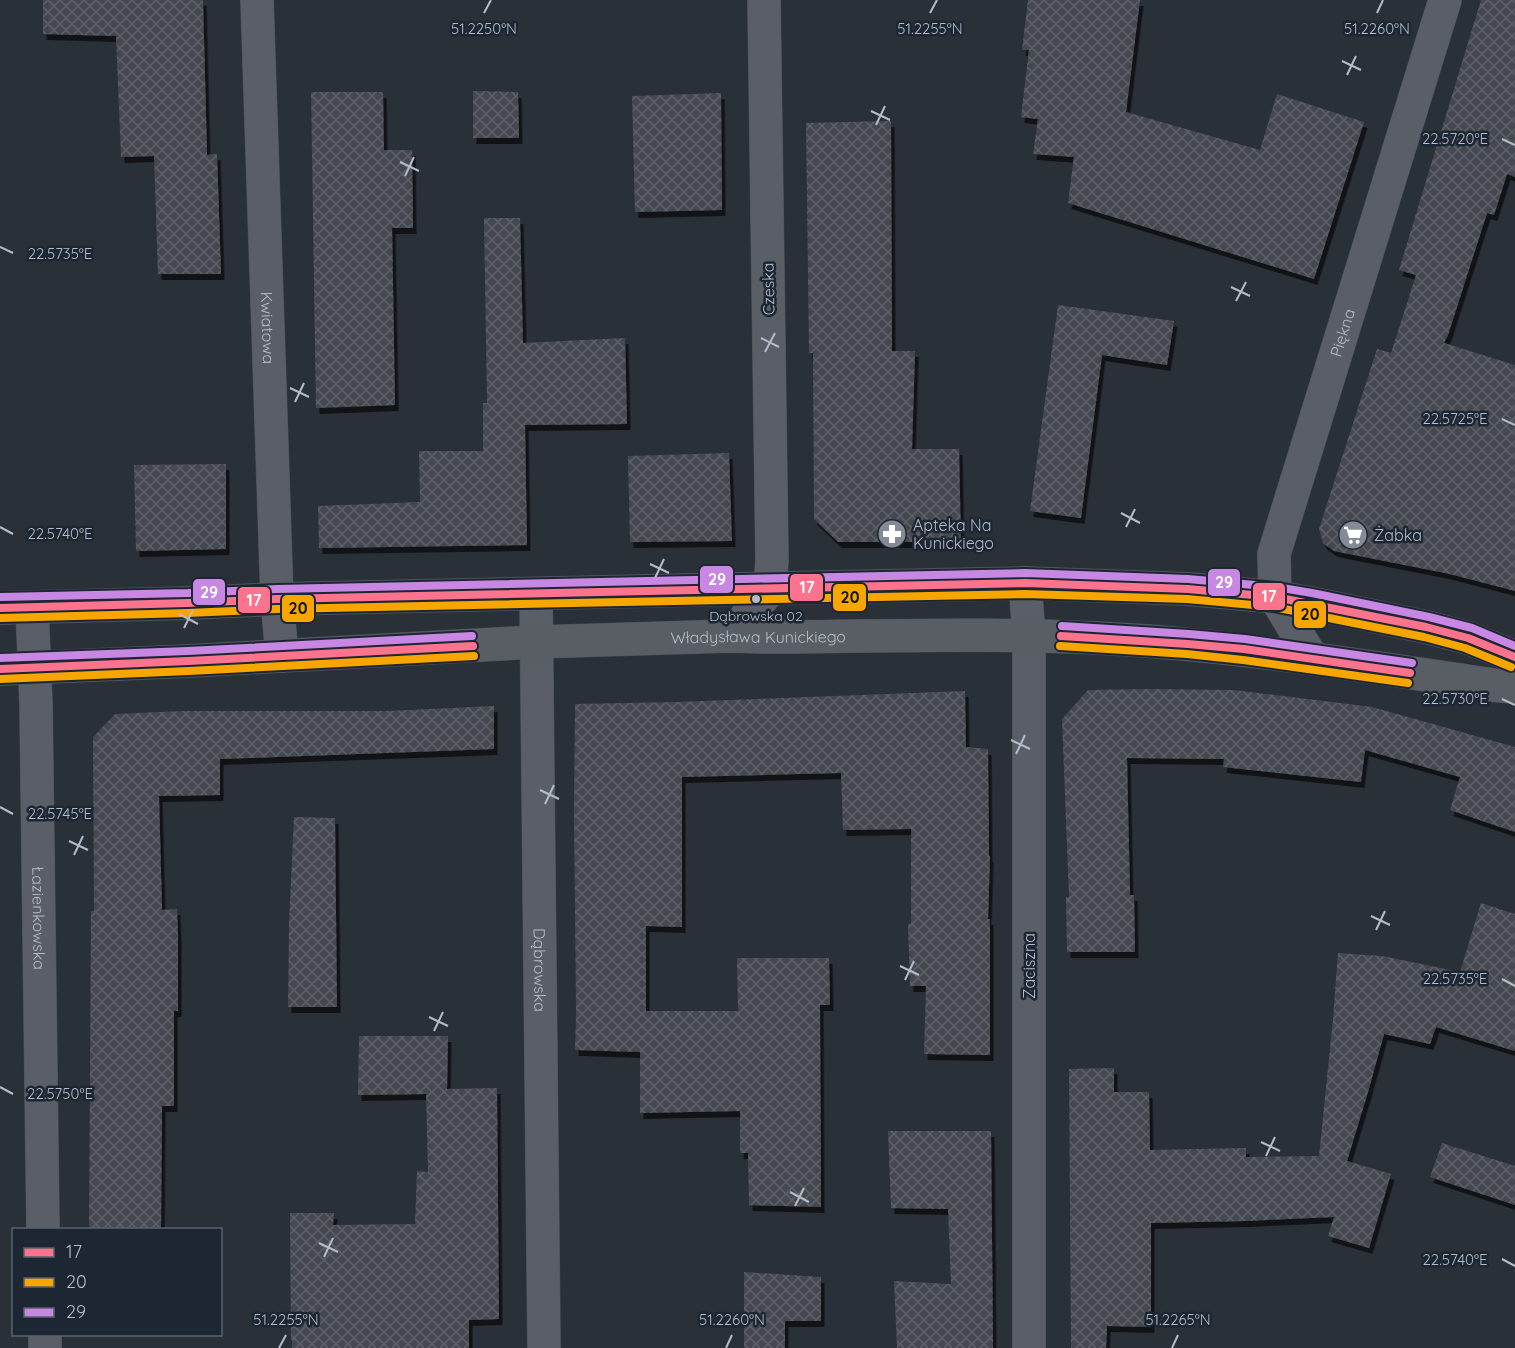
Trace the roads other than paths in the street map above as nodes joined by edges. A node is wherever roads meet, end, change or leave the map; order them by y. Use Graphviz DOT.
graph roads {
  1 [pos="257,0"];
  2 [pos="764,0"];
  3 [pos="1445,0"];
  4 [pos="1025,583"];
  5 [pos="770,589"];
  6 [pos="536,594"];
  7 [pos="1275,597"];
  8 [pos="277,599"];
  9 [pos="0,608"];
  10 [pos="32,608"];
  11 [pos="1029,635"];
  12 [pos="730,636"];
  13 [pos="535,642"];
  14 [pos="282,656"];
  15 [pos="1515,657"];
  16 [pos="1312,658"];
  17 [pos="0,669"];
  18 [pos="35,669"];
  19 [pos="1515,687"];
  20 [pos="44,1228"];
  21 [pos="544,1348"];
  22 [pos="1029,1348"];
  1 -- 8 [label="street, Kwiatowa"];
  2 -- 5 [label="street, Czeska"];
  3 -- 7 [label="street, Piękna"];
  4 -- 5 [label="main road"];
  4 -- 7 [label="main road"];
  4 -- 11 [label="street, Zaciszna"];
  5 -- 6 [label="main road"];
  5 -- 12 [label="street"];
  6 -- 8 [label="main road"];
  6 -- 13 [label="street, Dąbrowska"];
  7 -- 15 [label="main road"];
  7 -- 16 [label="street, Piękna"];
  8 -- 10 [label="main road"];
  8 -- 14 [label="street, Kwiatowa"];
  9 -- 10 [label="main road"];
  10 -- 18 [label="street, Łazienkowska"];
  11 -- 12 [label="main road, Władysława Kunickiego"];
  11 -- 16 [label="main road, Władysława Kunickiego"];
  11 -- 22 [label="street, Zaciszna"];
  12 -- 13 [label="main road, Władysława Kunickiego"];
  13 -- 14 [label="main road, Władysława Kunickiego"];
  13 -- 21 [label="street, Dąbrowska"];
  14 -- 18 [label="main road, Władysława Kunickiego"];
  16 -- 19 [label="main road, Władysława Kunickiego"];
  17 -- 18 [label="main road, Władysława Kunickiego"];
  18 -- 20 [label="street, Łazienkowska"];
}
